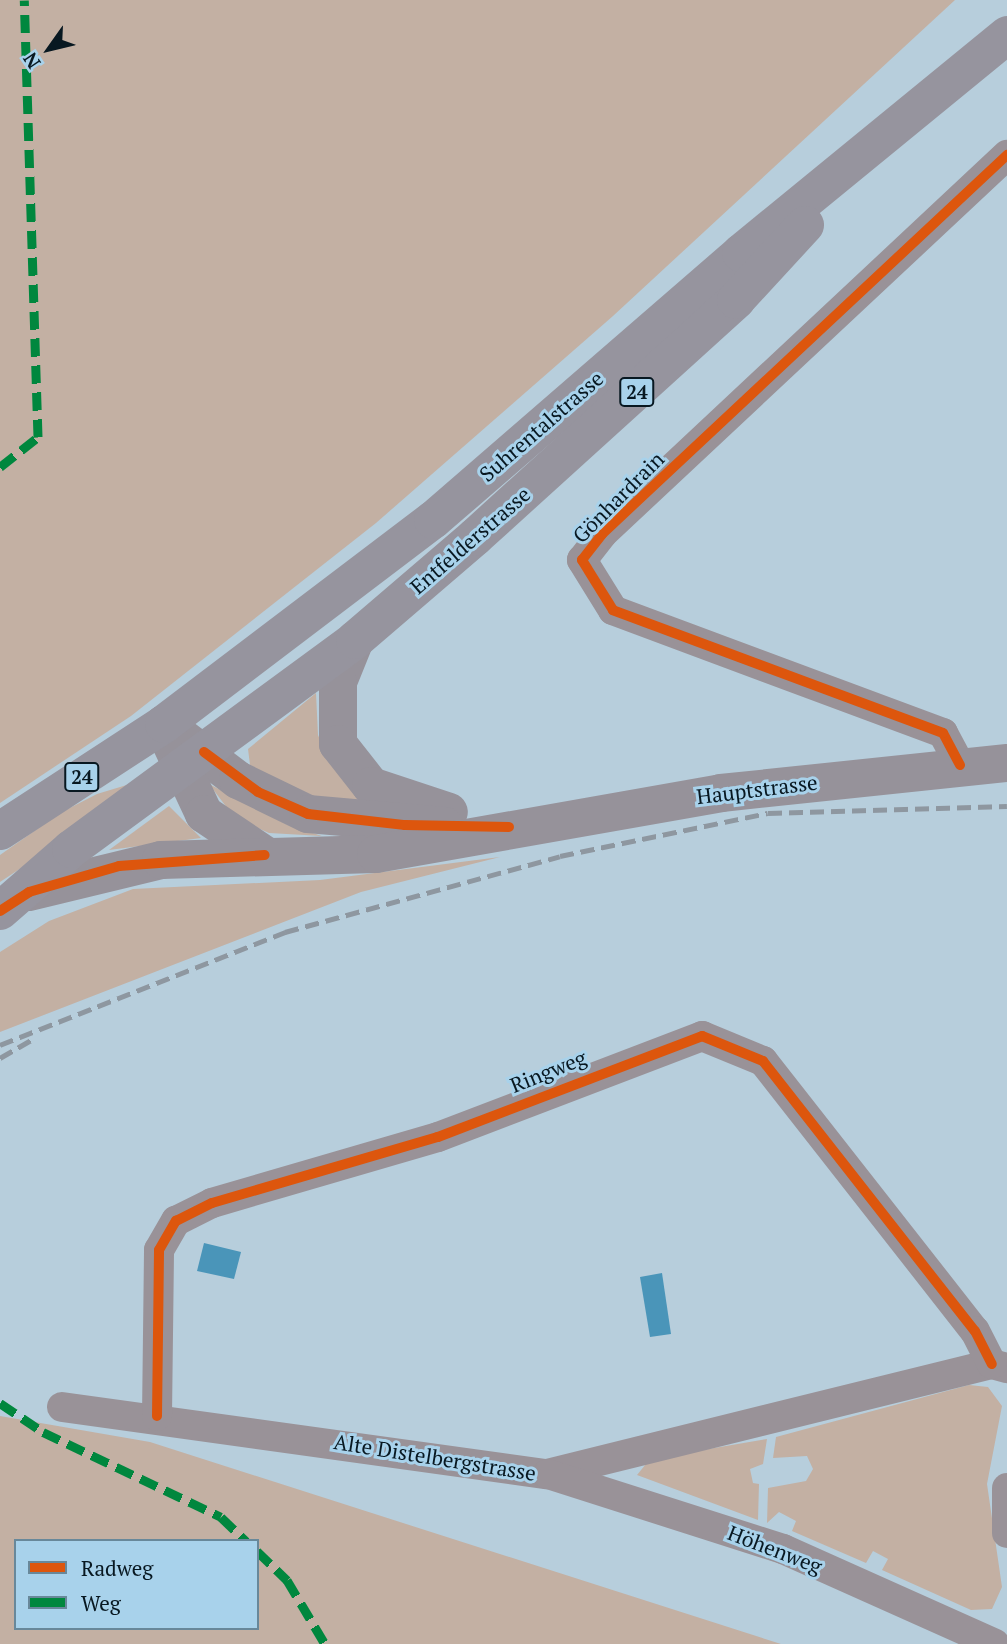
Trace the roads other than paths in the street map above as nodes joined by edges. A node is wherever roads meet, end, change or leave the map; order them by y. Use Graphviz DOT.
graph roads {
  1 [pos="1007,35"];
  2 [pos="899,123"];
  3 [pos="1007,155"];
  4 [pos="355,640"];
  5 [pos="164,724"];
  6 [pos="192,762"];
  7 [pos="1007,763"];
  8 [pos="960,765"];
  9 [pos="509,827"];
  10 [pos="0,831"];
  11 [pos="265,855"];
  12 [pos="14,901"];
  13 [pos="999,1366"];
  14 [pos="62,1407"];
  15 [pos="157,1416"];
  16 [pos="547,1474"];
  17 [pos="1007,1488"];
  18 [pos="1007,1533"];
  19 [pos="995,1644"];
  1 -- 2 [label="main road, Suhrentalstrasse / 24"];
  2 -- 4 [label="main road, Entfelderstrasse / 24"];
  2 -- 5 [label="main road, Suhrentalstrasse / 24"];
  3 -- 8 [label="street, Gönhardrain"];
  4 -- 6 [label="main road, Entfelderstrasse / 24"];
  4 -- 9 [label="main road"];
  5 -- 6 [label="main road"];
  5 -- 10 [label="main road, 24"];
  6 -- 9 [label="main road"];
  6 -- 11 [label="main road"];
  6 -- 12 [label="main road, Entfelderstrasse / 24"];
  7 -- 8 [label="main road, Hauptstrasse"];
  8 -- 9 [label="main road, Hauptstrasse"];
  9 -- 11 [label="main road"];
  11 -- 12 [label="main road"];
  13 -- 15 [label="street, Ringweg"];
  13 -- 16 [label="street, Alte Distelbergstrasse"];
  14 -- 15 [label="street, Alte Distelbergstrasse"];
  15 -- 16 [label="street, Alte Distelbergstrasse"];
  16 -- 19 [label="street, Höhenweg"];
  17 -- 18 [label="street"];
}
